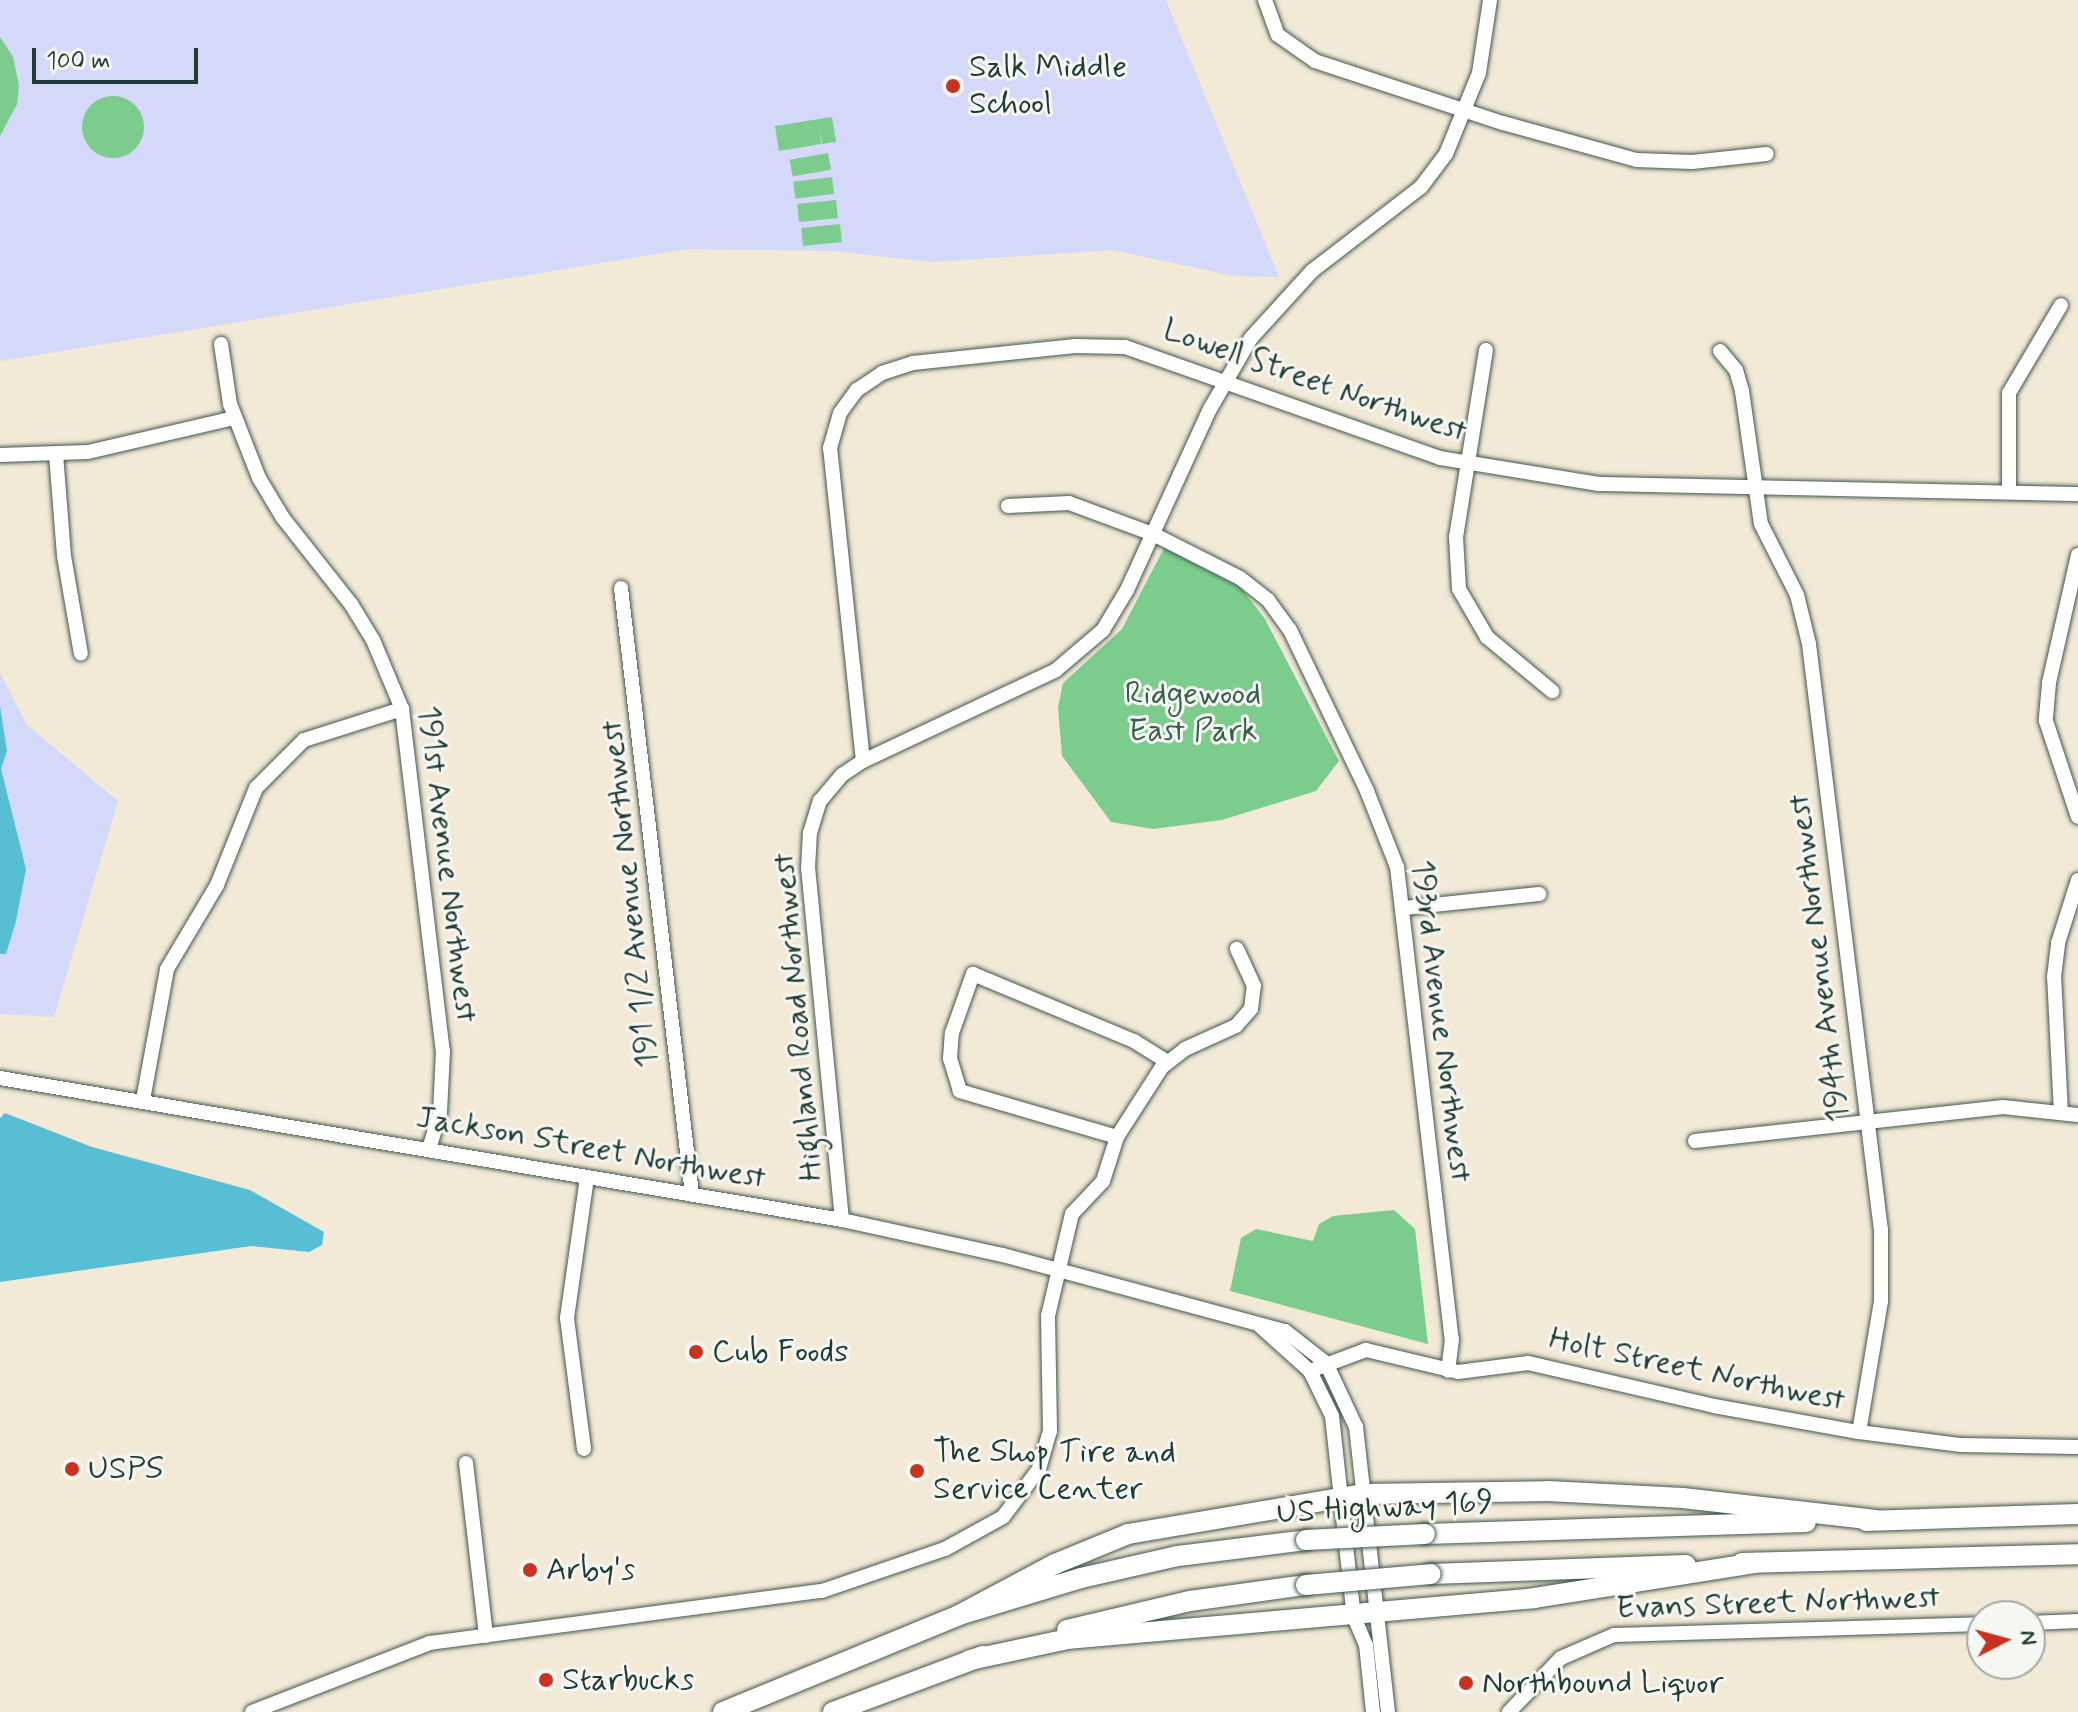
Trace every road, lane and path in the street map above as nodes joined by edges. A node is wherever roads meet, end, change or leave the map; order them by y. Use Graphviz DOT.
graph roads {
  1 [pos="1265,0"];
  2 [pos="1490,0"];
  3 [pos="1467,112"];
  4 [pos="1767,154"];
  5 [pos="2061,305"];
  6 [pos="221,344"];
  7 [pos="1486,350"];
  8 [pos="1720,351"];
  9 [pos="1225,380"];
  10 [pos="234,418"];
  11 [pos="56,454"];
  12 [pos="0,455"];
  13 [pos="1470,464"];
  14 [pos="1754,487"];
  15 [pos="2009,489"];
  16 [pos="2078,494"];
  17 [pos="1008,506"];
  18 [pos="1153,534"];
  19 [pos="2078,555"];
  20 [pos="621,588"];
  21 [pos="81,654"];
  22 [pos="1552,691"];
  23 [pos="402,709"];
  24 [pos="863,761"];
  25 [pos="2078,817"];
  26 [pos="2078,880"];
  27 [pos="1539,894"];
  28 [pos="1404,908"];
  29 [pos="1237,949"];
  30 [pos="1168,1062"];
  31 [pos="0,1078"];
  32 [pos="143,1100"];
  33 [pos="2061,1113"];
  34 [pos="2078,1115"];
  35 [pos="1867,1121"];
  36 [pos="1117,1137"];
  37 [pos="1695,1141"];
  38 [pos="429,1149"];
  39 [pos="587,1177"];
  40 [pos="692,1194"];
  41 [pos="842,1220"];
  42 [pos="1057,1278"];
  43 [pos="1260,1326"];
  44 [pos="1326,1363"];
  45 [pos="1310,1371"];
  46 [pos="1448,1371"];
  47 [pos="1859,1432"];
  48 [pos="2078,1447"];
  49 [pos="584,1449"];
  50 [pos="466,1463"];
  51 [pos="1365,1494"];
  52 [pos="1342,1496"];
  53 [pos="2078,1514"];
  54 [pos="1877,1520"];
  55 [pos="2078,1554"];
  56 [pos="1755,1563"];
  57 [pos="959,1615"];
  58 [pos="1376,1615"];
  59 [pos="1354,1617"];
  60 [pos="2078,1621"];
  61 [pos="2046,1622"];
  62 [pos="1966,1624"];
  63 [pos="486,1636"];
  64 [pos="970,1660"];
  65 [pos="252,1712"];
  66 [pos="723,1712"];
  67 [pos="833,1712"];
  68 [pos="1373,1712"];
  69 [pos="1388,1712"];
  70 [pos="1509,1712"];
  1 -- 3 [label="street"];
  2 -- 3 [label="street, Highland Road Northwest"];
  3 -- 4 [label="street"];
  3 -- 9 [label="street, Highland Road Northwest"];
  5 -- 15 [label="street"];
  6 -- 10 [label="street, 191st Avenue Northwest"];
  7 -- 13 [label="street"];
  8 -- 14 [label="street, 194th Avenue Northwest"];
  9 -- 13 [label="street, Lowell Street Northwest"];
  9 -- 18 [label="street, Highland Road Northwest"];
  9 -- 24 [label="street, Lowell Street Northwest"];
  10 -- 11 [label="street"];
  10 -- 23 [label="street, 191st Avenue Northwest"];
  11 -- 12 [label="street"];
  11 -- 21 [label="street"];
  13 -- 14 [label="street, Lowell Street Northwest"];
  13 -- 22 [label="street"];
  14 -- 15 [label="street, Lowell Street Northwest"];
  14 -- 35 [label="street, 194th Avenue Northwest"];
  15 -- 16 [label="street, Lowell Street Northwest"];
  17 -- 18 [label="street, 193rd Avenue Northwest"];
  18 -- 24 [label="street, Highland Road Northwest"];
  18 -- 28 [label="street, 193rd Avenue Northwest"];
  19 -- 25 [label="street"];
  20 -- 40 [label="street, 191 1/2 Avenue Northwest"];
  23 -- 32 [label="street"];
  23 -- 38 [label="street, 191st Avenue Northwest"];
  24 -- 41 [label="street, Highland Road Northwest"];
  26 -- 33 [label="street"];
  27 -- 28 [label="street"];
  28 -- 46 [label="street, 193rd Avenue Northwest"];
  29 -- 30 [label="street"];
  30 -- 36 [label="street"];
  30 -- 36 [label="street"];
  31 -- 32 [label="street, Jackson Street Northwest"];
  32 -- 38 [label="street, Jackson Street Northwest"];
  33 -- 34 [label="street"];
  33 -- 35 [label="street"];
  35 -- 37 [label="street"];
  35 -- 47 [label="street, 194th Avenue Northwest"];
  36 -- 42 [label="street"];
  38 -- 39 [label="street, Jackson Street Northwest"];
  39 -- 40 [label="street, Jackson Street Northwest"];
  39 -- 49 [label="street"];
  40 -- 41 [label="street, Jackson Street Northwest"];
  41 -- 42 [label="street, Jackson Street Northwest"];
  42 -- 43 [label="street, Jackson Street Northwest"];
  42 -- 63 [label="street"];
  43 -- 44 [label="street, Jackson Street Northwest"];
  43 -- 45 [label="street, Jackson Street Northwest"];
  44 -- 45 [label="street, Holt Street Northwest"];
  44 -- 46 [label="street, Holt Street Northwest"];
  44 -- 51 [label="street, Jackson Street Northwest"];
  45 -- 52 [label="street, Jackson Street Northwest"];
  46 -- 47 [label="street, Holt Street Northwest"];
  47 -- 48 [label="street, Holt Street Northwest"];
  50 -- 63 [label="street"];
  51 -- 52 [label="highway"];
  51 -- 54 [label="highway"];
  51 -- 58 [label="street, Jackson Street Northwest"];
  52 -- 57 [label="highway"];
  52 -- 59 [label="street, Jackson Street Northwest"];
  53 -- 54 [label="highway, US Highway 169"];
  54 -- 57 [label="highway, US Highway 169, bridge"];
  55 -- 56 [label="highway"];
  56 -- 58 [label="highway"];
  56 -- 64 [label="highway, bridge"];
  57 -- 66 [label="highway, US Highway 169"];
  58 -- 59 [label="highway"];
  58 -- 69 [label="street"];
  59 -- 64 [label="highway"];
  59 -- 68 [label="street"];
  60 -- 61 [label="street"];
  62 -- 70 [label="street, Evans Street Northwest"];
  63 -- 65 [label="street"];
  64 -- 67 [label="highway"];
}
